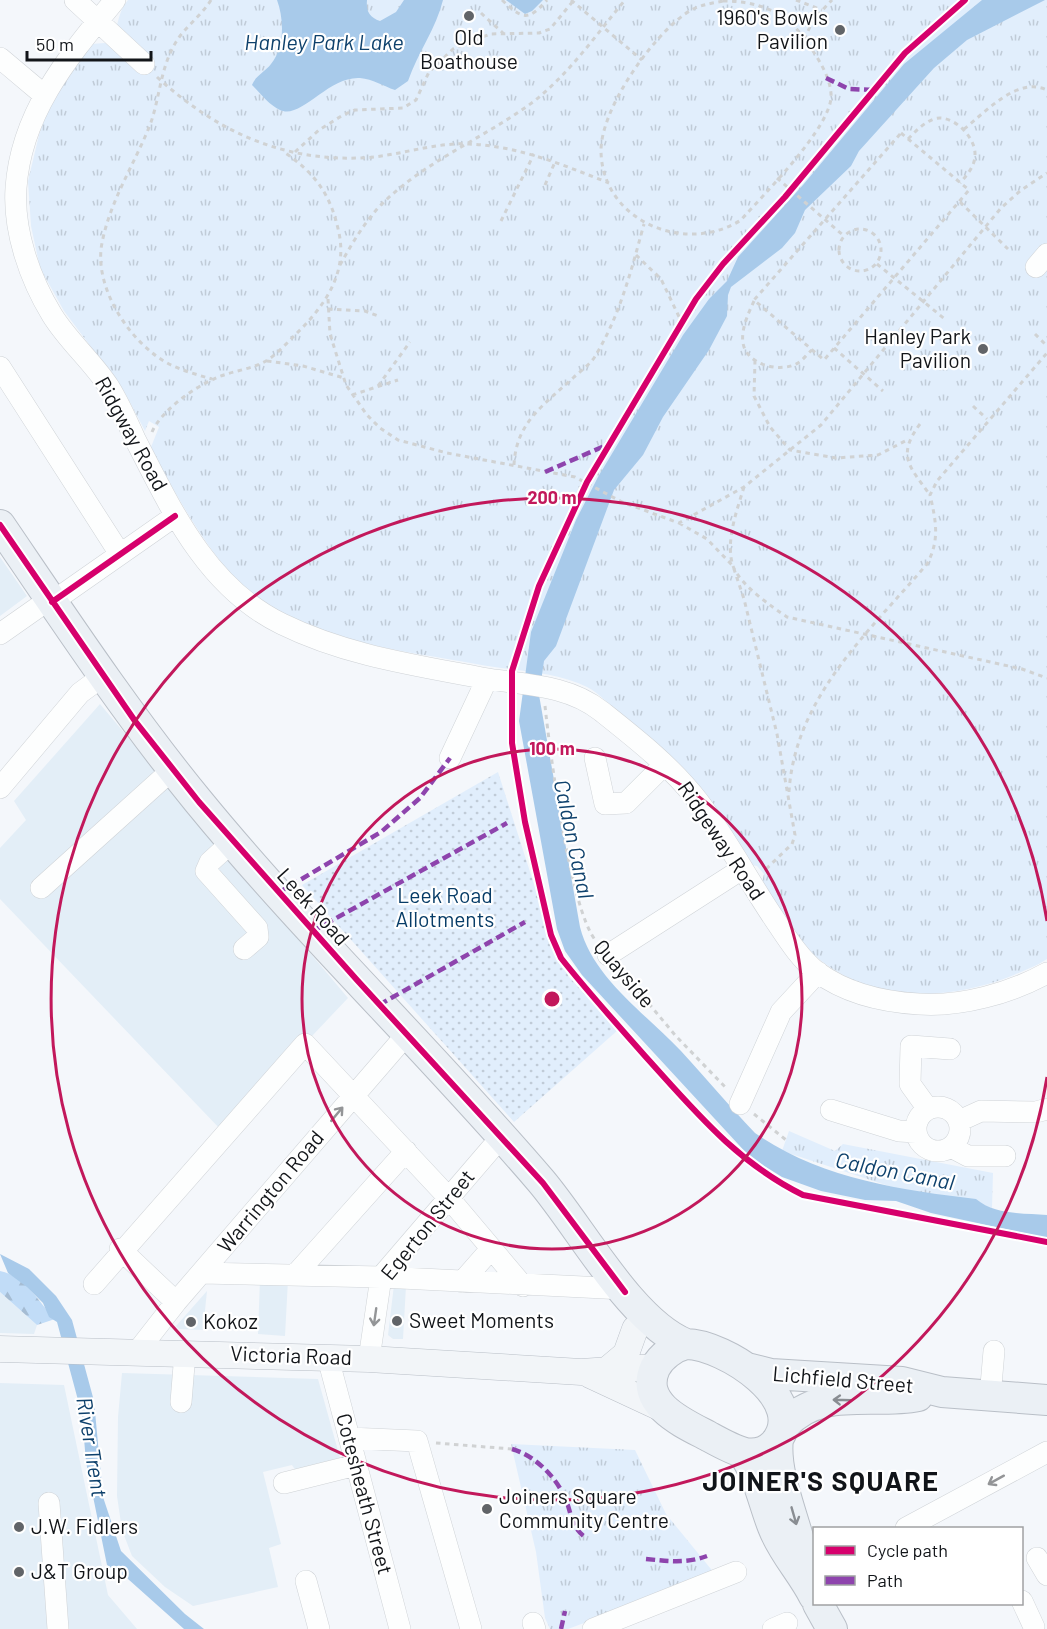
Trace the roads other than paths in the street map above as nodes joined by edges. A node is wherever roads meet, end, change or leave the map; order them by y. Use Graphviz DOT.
graph roads {
  1 [pos="75,0"];
  2 [pos="115,0"];
  3 [pos="99,20"];
  4 [pos="0,58"];
  5 [pos="144,64"];
  6 [pos="44,95"];
  7 [pos="0,367"];
  8 [pos="175,516"];
  9 [pos="0,525"];
  10 [pos="120,554"];
  11 [pos="52,602"];
  12 [pos="0,634"];
  13 [pos="103,676"];
  14 [pos="490,679"];
  15 [pos="544,686"];
  16 [pos="450,758"];
  17 [pos="595,758"];
  18 [pos="664,765"];
  19 [pos="173,769"];
  20 [pos="0,788"];
  21 [pos="233,841"];
  22 [pos="745,875"];
  23 [pos="41,888"];
  24 [pos="244,949"];
  25 [pos="608,955"];
  26 [pos="818,972"];
  27 [pos="1046,975"];
  28 [pos="407,1034"];
  29 [pos="950,1049"];
  30 [pos="354,1095"];
  31 [pos="740,1104"];
  32 [pos="928,1109"];
  33 [pos="1047,1109"];
  34 [pos="831,1110"];
  35 [pos="958,1120"];
  36 [pos="916,1132"];
  37 [pos="502,1136"];
  38 [pos="951,1147"];
  39 [pos="406,1151"];
  40 [pos="1005,1156"];
  41 [pos="448,1197"];
  42 [pos="491,1249"];
  43 [pos="121,1251"];
  44 [pos="202,1273"];
  45 [pos="296,1274"];
  46 [pos="381,1277"];
  47 [pos="462,1282"];
  48 [pos="94,1284"];
  49 [pos="523,1286"];
  50 [pos="624,1291"];
  51 [pos="176,1302"];
  52 [pos="635,1329"];
  53 [pos="686,1344"];
  54 [pos="0,1349"];
  55 [pos="137,1352"];
  56 [pos="994,1352"];
  57 [pos="185,1353"];
  58 [pos="328,1358"];
  59 [pos="369,1359"];
  60 [pos="656,1366"];
  61 [pos="744,1368"];
  62 [pos="607,1370"];
  63 [pos="582,1372"];
  64 [pos="942,1392"];
  65 [pos="990,1397"];
  66 [pos="1047,1400"];
  67 [pos="181,1402"];
  68 [pos="663,1409"];
  69 [pos="782,1432"];
  70 [pos="349,1438"];
  71 [pos="1047,1452"];
  72 [pos="743,1453"];
  73 [pos="356,1465"];
  74 [pos="284,1483"];
  75 [pos="49,1503"];
  76 [pos="908,1527"];
  77 [pos="736,1572"];
  78 [pos="306,1581"];
  79 [pos="813,1586"];
  80 [pos="813,1589"];
  81 [pos="1023,1603"];
  82 [pos="821,1605"];
  83 [pos="1037,1625"];
  84 [pos="58,1629"];
  85 [pos="319,1629"];
  86 [pos="400,1629"];
  87 [pos="471,1629"];
  88 [pos="593,1629"];
  89 [pos="832,1629"];
  1 -- 3 [label="street"];
  2 -- 3 [label="street, Ridgway Road"];
  3 -- 5 [label="street"];
  3 -- 6 [label="street, Ridgway Road"];
  4 -- 6 [label="street"];
  6 -- 8 [label="street, Ridgway Road"];
  7 -- 10 [label="street"];
  8 -- 10 [label="street"];
  8 -- 14 [label="street, Ridgway Road"];
  9 -- 11 [label="highway, Leek Road"];
  10 -- 11 [label="street"];
  11 -- 12 [label="street"];
  11 -- 13 [label="highway, Leek Road"];
  13 -- 19 [label="highway, Leek Road"];
  13 -- 20 [label="street"];
  14 -- 15 [label="street, Ridgway Road"];
  14 -- 16 [label="street"];
  15 -- 18 [label="street, Ridgeway Road"];
  17 -- 18 [label="street"];
  18 -- 22 [label="street, Ridgeway Road"];
  19 -- 21 [label="highway, Leek Road"];
  19 -- 23 [label="street"];
  21 -- 24 [label="street"];
  21 -- 28 [label="highway, Leek Road"];
  22 -- 25 [label="street"];
  22 -- 26 [label="street, Ridgeway Road"];
  26 -- 27 [label="street, Ridgeway Road"];
  26 -- 31 [label="street"];
  28 -- 30 [label="street, Warrington Road"];
  28 -- 37 [label="highway, Leek Road"];
  29 -- 32 [label="street"];
  30 -- 39 [label="street"];
  30 -- 43 [label="street"];
  44 -- 30 [label="street, Warrington Road, one-way"];
  32 -- 35 [label="street"];
  32 -- 36 [label="street"];
  33 -- 35 [label="street"];
  34 -- 36 [label="street"];
  35 -- 38 [label="street"];
  36 -- 38 [label="street"];
  37 -- 41 [label="street, Egerton Street"];
  37 -- 50 [label="highway, Leek Road"];
  38 -- 40 [label="street"];
  39 -- 41 [label="street"];
  39 -- 45 [label="street"];
  41 -- 42 [label="street"];
  41 -- 46 [label="street, Egerton Street"];
  42 -- 47 [label="street"];
  42 -- 49 [label="street"];
  43 -- 48 [label="street"];
  43 -- 51 [label="street"];
  44 -- 45 [label="street"];
  44 -- 51 [label="street, Warrington Road"];
  45 -- 46 [label="street"];
  46 -- 47 [label="street"];
  46 -- 59 [label="street, Egerton Street, one-way"];
  47 -- 49 [label="street"];
  49 -- 50 [label="street"];
  50 -- 52 [label="highway, Leek Road"];
  50 -- 53 [label="highway, Leek Road"];
  51 -- 55 [label="street, Warrington Road"];
  52 -- 60 [label="highway, Leek Road"];
  52 -- 62 [label="main road"];
  53 -- 60 [label="highway"];
  53 -- 61 [label="highway, Leek Road"];
  54 -- 55 [label="main road, Victoria Road"];
  55 -- 57 [label="main road, Victoria Road"];
  56 -- 65 [label="street"];
  57 -- 58 [label="main road, Victoria Road"];
  57 -- 67 [label="street"];
  58 -- 59 [label="main road, Victoria Road"];
  58 -- 70 [label="street, Cotesheath Street"];
  59 -- 63 [label="main road, Victoria Road"];
  60 -- 62 [label="main road, Victoria Road"];
  60 -- 68 [label="highway"];
  61 -- 64 [label="highway, Lichfield Street"];
  61 -- 69 [label="highway"];
  62 -- 63 [label="main road, Victoria Road"];
  63 -- 68 [label="main road, Victoria Road"];
  64 -- 65 [label="highway, Lichfield Street"];
  64 -- 69 [label="highway, Lichfield Street, one-way"];
  65 -- 66 [label="highway, Lichfield Street"];
  68 -- 72 [label="highway"];
  69 -- 72 [label="highway, Lichfield Street"];
  69 -- 79 [label="highway, one-way"];
  70 -- 73 [label="street, Cotesheath Street"];
  70 -- 87 [label="street"];
  71 -- 76 [label="street, one-way"];
  72 -- 80 [label="highway"];
  73 -- 74 [label="street"];
  73 -- 86 [label="street, Cotesheath Street"];
  75 -- 84 [label="street"];
  77 -- 88 [label="street"];
  78 -- 85 [label="street"];
  81 -- 83 [label="street"];
  82 -- 89 [label="highway"];
}
